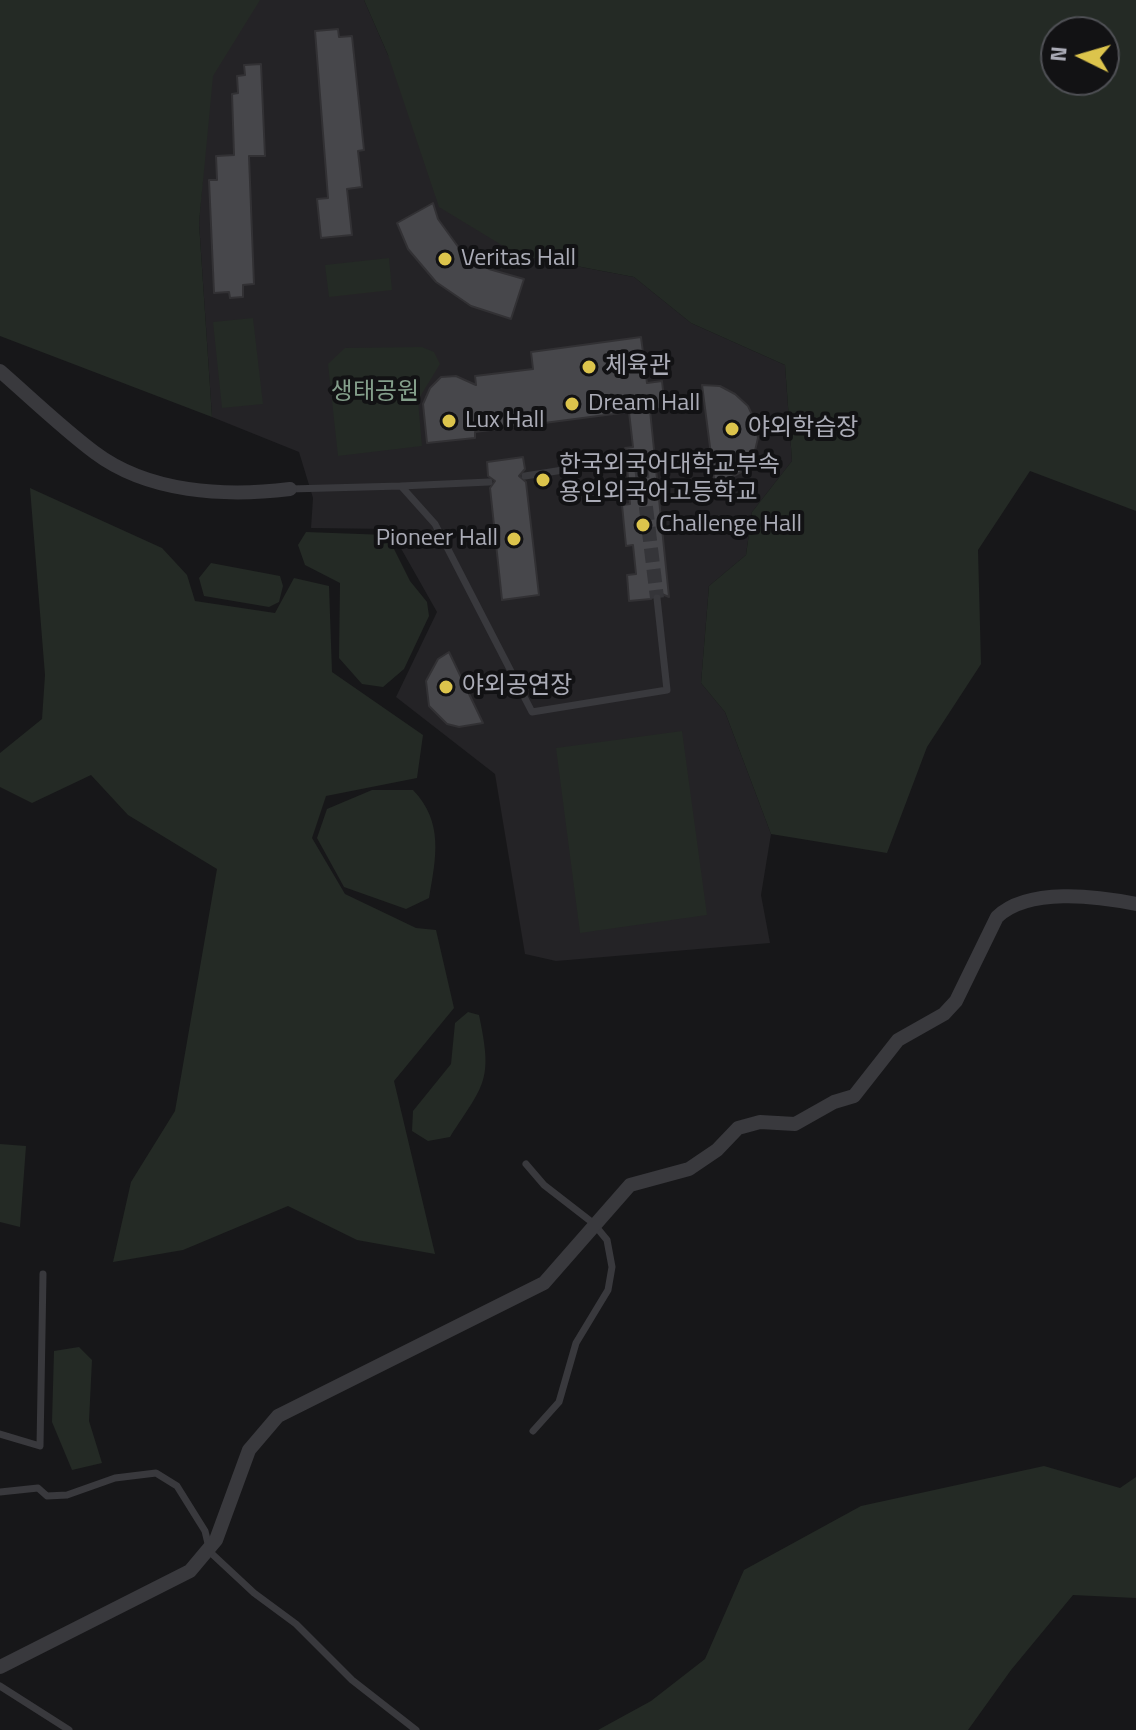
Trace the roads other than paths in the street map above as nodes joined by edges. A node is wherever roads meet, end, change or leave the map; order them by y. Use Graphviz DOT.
graph roads {
  1 [pos="0,371"];
  2 [pos="626,460"];
  3 [pos="525,476"];
  4 [pos="489,482"];
  5 [pos="401,486"];
  6 [pos="290,489"];
  7 [pos="657,598"];
  8 [pos="1136,903"];
  9 [pos="526,1164"];
  10 [pos="593,1223"];
  11 [pos="43,1274"];
  12 [pos="533,1431"];
  13 [pos="0,1434"];
  14 [pos="0,1492"];
  15 [pos="210,1552"];
  16 [pos="0,1667"];
  17 [pos="0,1686"];
  18 [pos="69,1730"];
  19 [pos="416,1730"];
  1 -- 6 [label="street"];
  2 -- 3 [label="lane"];
  4 -- 5 [label="lane"];
  5 -- 6 [label="lane"];
  5 -- 7 [label="lane"];
  8 -- 10 [label="street"];
  9 -- 10 [label="lane"];
  10 -- 12 [label="lane"];
  10 -- 15 [label="street"];
  11 -- 13 [label="lane"];
  14 -- 15 [label="lane"];
  15 -- 16 [label="street"];
  15 -- 19 [label="lane"];
  17 -- 18 [label="lane"];
}
